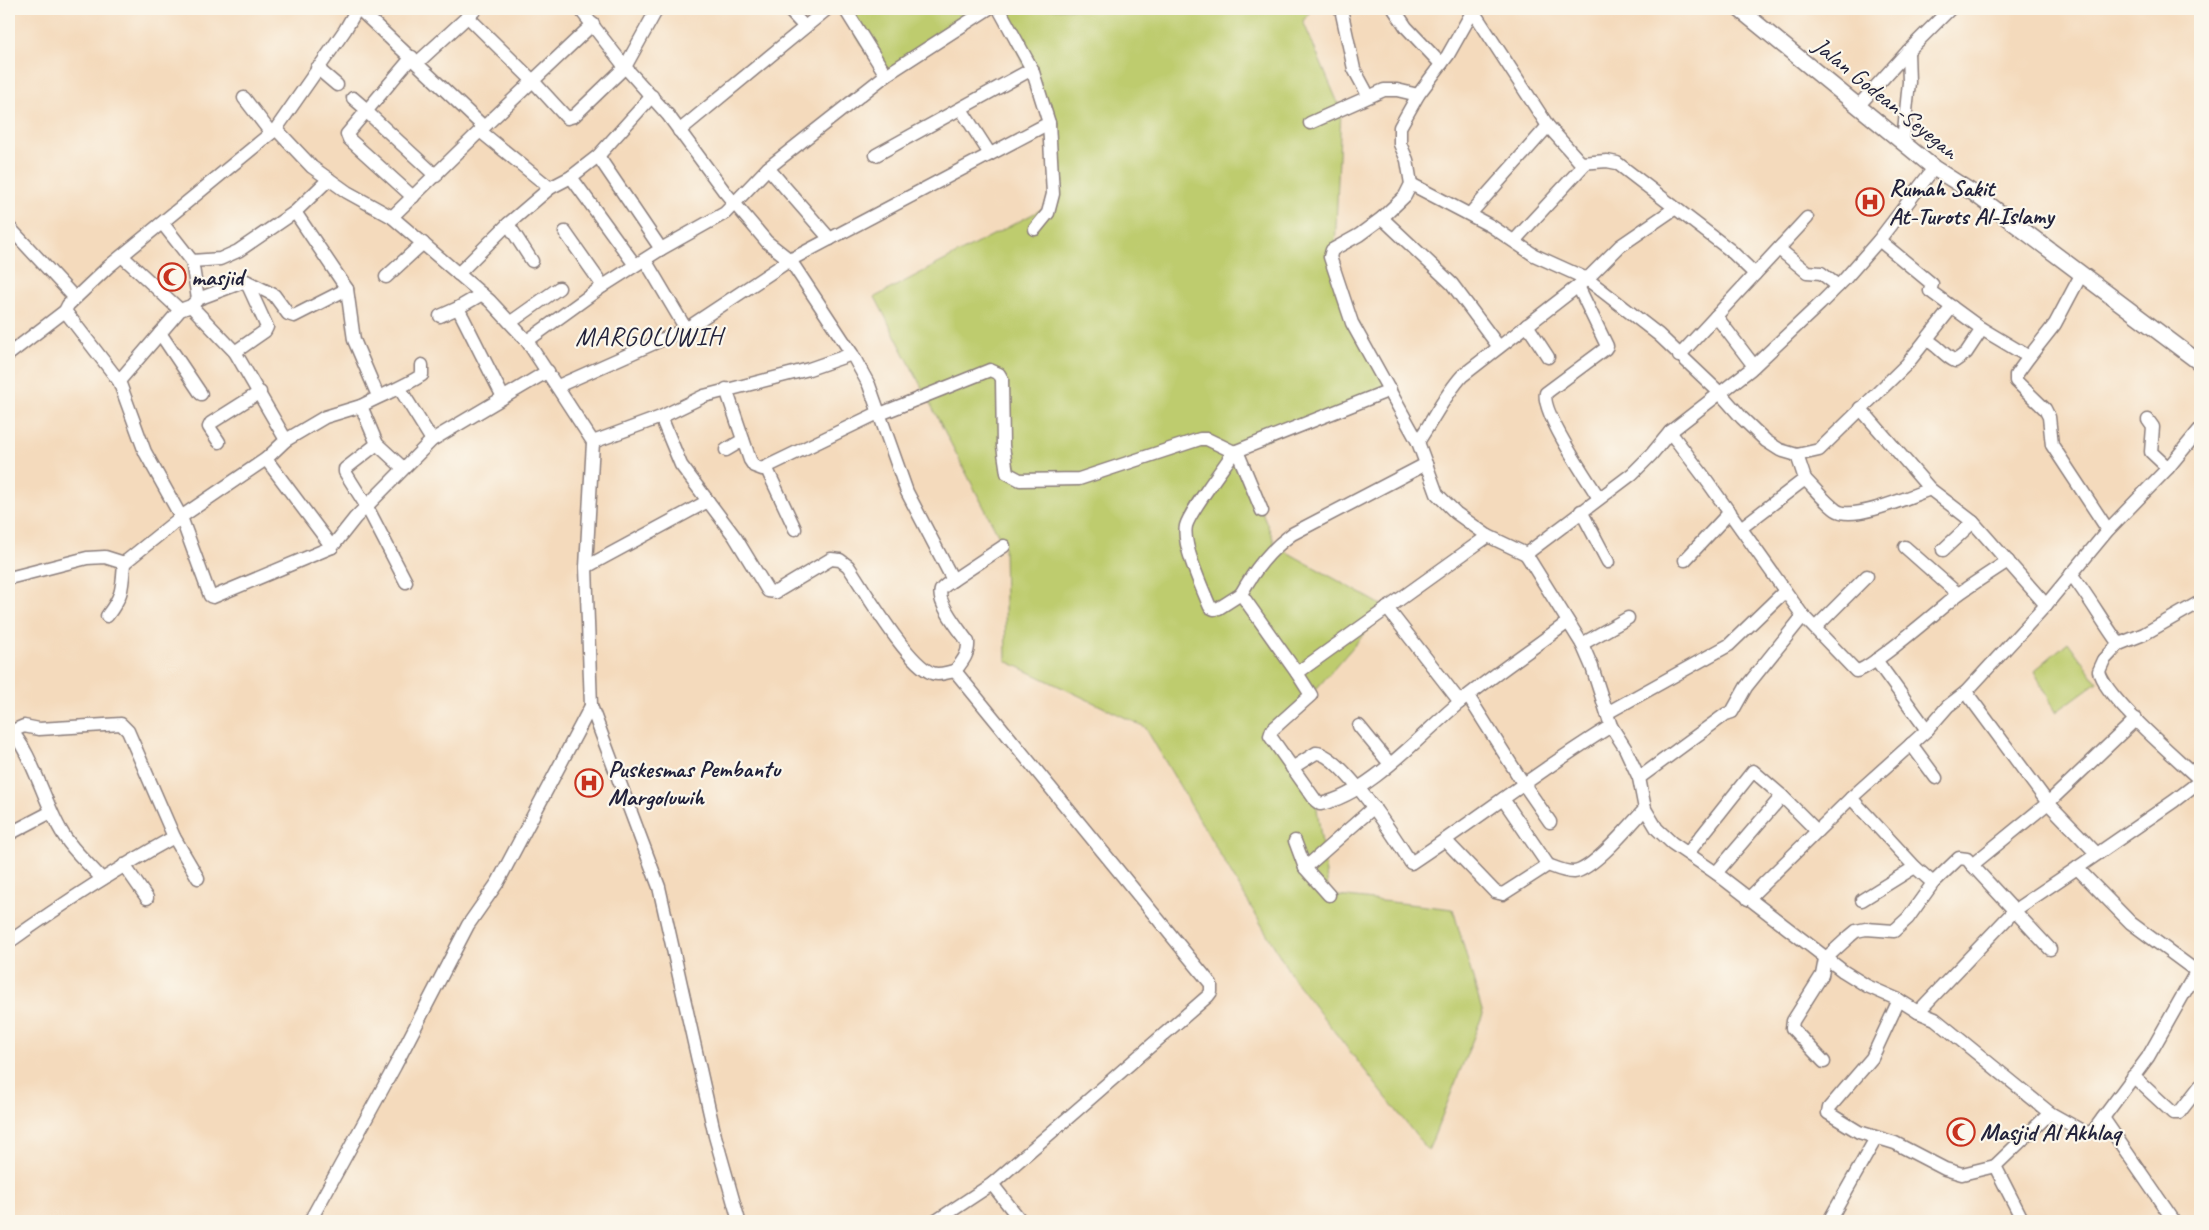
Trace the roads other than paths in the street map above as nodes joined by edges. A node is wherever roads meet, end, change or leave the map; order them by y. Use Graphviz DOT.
graph roads {
  1 [pos="358,9"];
  2 [pos="657,9"];
  3 [pos="788,9"];
  4 [pos="827,9"];
  5 [pos="846,9"];
  6 [pos="988,9"];
  7 [pos="999,9"];
  8 [pos="1341,9"];
  9 [pos="1394,9"];
  10 [pos="1739,9"];
  11 [pos="1950,9"];
  12 [pos="583,10"];
  13 [pos="1474,10"];
  14 [pos="472,12"];
  15 [pos="593,24"];
  16 [pos="806,27"];
  17 [pos="1908,51"];
  18 [pos="414,60"];
  19 [pos="1441,64"];
  20 [pos="625,67"];
  21 [pos="317,68"];
  22 [pos="1032,70"];
  23 [pos="886,75"];
  24 [pos="533,80"];
  25 [pos="337,85"];
  26 [pos="1368,95"];
  27 [pos="1418,95"];
  28 [pos="652,96"];
  29 [pos="244,98"];
  30 [pos="352,98"];
  31 [pos="1859,105"];
  32 [pos="961,109"];
  33 [pos="367,111"];
  34 [pos="1050,123"];
  35 [pos="1310,123"];
  36 [pos="1548,126"];
  37 [pos="482,129"];
  38 [pos="273,131"];
  39 [pos="679,132"];
  40 [pos="1903,141"];
  41 [pos="990,154"];
  42 [pos="876,155"];
  43 [pos="598,156"];
  44 [pos="1585,164"];
  45 [pos="768,168"];
  46 [pos="1934,168"];
  47 [pos="436,176"];
  48 [pos="571,177"];
  49 [pos="329,179"];
  50 [pos="1411,184"];
  51 [pos="550,188"];
  52 [pos="413,197"];
  53 [pos="734,202"];
  54 [pos="1674,209"];
  55 [pos="295,212"];
  56 [pos="1470,214"];
  57 [pos="392,217"];
  58 [pos="1382,218"];
  59 [pos="1807,218"];
  60 [pos="162,224"];
  61 [pos="508,224"];
  62 [pos="9,228"];
  63 [pos="1035,229"];
  64 [pos="565,232"];
  65 [pos="830,239"];
  66 [pos="1879,240"];
  67 [pos="1514,241"];
  68 [pos="424,243"];
  69 [pos="661,249"];
  70 [pos="1779,249"];
  71 [pos="122,256"];
  72 [pos="790,260"];
  73 [pos="192,261"];
  74 [pos="532,261"];
  75 [pos="640,263"];
  76 [pos="458,274"];
  77 [pos="1755,274"];
  78 [pos="2081,275"];
  79 [pos="386,277"];
  80 [pos="246,281"];
  81 [pos="1582,282"];
  82 [pos="603,286"];
  83 [pos="1838,286"];
  84 [pos="558,288"];
  85 [pos="347,289"];
  86 [pos="482,294"];
  87 [pos="75,298"];
  88 [pos="190,305"];
  89 [pos="1952,307"];
  90 [pos="458,308"];
  91 [pos="64,311"];
  92 [pos="440,316"];
  93 [pos="1716,316"];
  94 [pos="511,322"];
  95 [pos="1527,325"];
  96 [pos="686,329"];
  97 [pos="1982,330"];
  98 [pos="160,333"];
  99 [pos="1926,340"];
  100 [pos="527,341"];
  101 [pos="1498,347"];
  102 [pos="235,352"];
  103 [pos="9,354"];
  104 [pos="852,354"];
  105 [pos="1679,356"];
  106 [pos="2029,357"];
  107 [pos="1548,358"];
  108 [pos="2200,363"];
  109 [pos="422,364"];
  110 [pos="1754,366"];
  111 [pos="548,371"];
  112 [pos="120,381"];
  113 [pos="558,386"];
  114 [pos="400,389"];
  115 [pos="726,389"];
  116 [pos="1390,390"];
  117 [pos="260,392"];
  118 [pos="1720,393"];
  119 [pos="200,394"];
  120 [pos="378,396"];
  121 [pos="503,397"];
  122 [pos="361,406"];
  123 [pos="1860,408"];
  124 [pos="880,413"];
  125 [pos="661,417"];
  126 [pos="2148,420"];
  127 [pos="2200,429"];
  128 [pos="1670,432"];
  129 [pos="286,440"];
  130 [pos="432,440"];
  131 [pos="743,440"];
  132 [pos="219,442"];
  133 [pos="592,442"];
  134 [pos="1418,442"];
  135 [pos="377,444"];
  136 [pos="726,450"];
  137 [pos="1236,451"];
  138 [pos="1797,455"];
  139 [pos="266,459"];
  140 [pos="1426,464"];
  141 [pos="766,467"];
  142 [pos="403,468"];
  143 [pos="2168,468"];
  144 [pos="1805,479"];
  145 [pos="1930,489"];
  146 [pos="1600,498"];
  147 [pos="708,500"];
  148 [pos="367,507"];
  149 [pos="1262,511"];
  150 [pos="1581,511"];
  151 [pos="1730,512"];
  152 [pos="181,517"];
  153 [pos="1973,522"];
  154 [pos="1741,528"];
  155 [pos="795,529"];
  156 [pos="2108,530"];
  157 [pos="1488,536"];
  158 [pos="1004,546"];
  159 [pos="332,547"];
  160 [pos="1904,547"];
  161 [pos="1943,550"];
  162 [pos="1526,554"];
  163 [pos="1685,560"];
  164 [pos="2008,561"];
  165 [pos="1608,562"];
  166 [pos="124,563"];
  167 [pos="586,567"];
  168 [pos="2071,574"];
  169 [pos="1867,576"];
  170 [pos="9,578"];
  171 [pos="953,580"];
  172 [pos="406,582"];
  173 [pos="1785,591"];
  174 [pos="1240,594"];
  175 [pos="1958,594"];
  176 [pos="2200,602"];
  177 [pos="2046,605"];
  178 [pos="1387,608"];
  179 [pos="107,616"];
  180 [pos="1803,616"];
  181 [pos="1628,618"];
  182 [pos="1568,622"];
  183 [pos="1815,628"];
  184 [pos="1582,644"];
  185 [pos="2119,644"];
  186 [pos="1876,660"];
  187 [pos="954,671"];
  188 [pos="1297,673"];
  189 [pos="1966,692"];
  190 [pos="1464,699"];
  191 [pos="591,706"];
  192 [pos="1607,713"];
  193 [pos="2136,719"];
  194 [pos="1359,726"];
  195 [pos="1612,726"];
  196 [pos="1926,730"];
  197 [pos="11,731"];
  198 [pos="1911,744"];
  199 [pos="1390,764"];
  200 [pos="1292,768"];
  201 [pos="1638,778"];
  202 [pos="1936,778"];
  203 [pos="2200,781"];
  204 [pos="1523,783"];
  205 [pos="1358,788"];
  206 [pos="1782,796"];
  207 [pos="1851,798"];
  208 [pos="1503,799"];
  209 [pos="2048,803"];
  210 [pos="1374,808"];
  211 [pos="1645,809"];
  212 [pos="51,812"];
  213 [pos="1550,822"];
  214 [pos="1817,831"];
  215 [pos="9,834"];
  216 [pos="174,837"];
  217 [pos="1295,841"];
  218 [pos="1446,841"];
  219 [pos="1688,853"];
  220 [pos="2097,854"];
  221 [pos="1548,865"];
  222 [pos="1972,865"];
  223 [pos="124,866"];
  224 [pos="1915,866"];
  225 [pos="1305,868"];
  226 [pos="2077,868"];
  227 [pos="1716,873"];
  228 [pos="198,878"];
  229 [pos="102,879"];
  230 [pos="1933,883"];
  231 [pos="1329,895"];
  232 [pos="147,898"];
  233 [pos="1748,899"];
  234 [pos="1862,900"];
  235 [pos="2016,910"];
  236 [pos="9,942"];
  237 [pos="2050,949"];
  238 [pos="1826,959"];
  239 [pos="2199,970"];
  240 [pos="1899,1000"];
  241 [pos="1918,1012"];
  242 [pos="1824,1062"];
  243 [pos="2133,1076"];
  244 [pos="2200,1086"];
  245 [pos="2050,1113"];
  246 [pos="2103,1118"];
  247 [pos="1876,1138"];
  248 [pos="1995,1166"];
  249 [pos="992,1184"];
  250 [pos="310,1221"];
  251 [pos="739,1221"];
  252 [pos="936,1221"];
  253 [pos="1021,1221"];
  254 [pos="1829,1221"];
  255 [pos="2023,1221"];
  256 [pos="2174,1221"];
  1 -- 18 [label="street"];
  1 -- 21 [label="street"];
  2 -- 20 [label="street"];
  3 -- 16 [label="street"];
  4 -- 16 [label="street"];
  5 -- 23 [label="street"];
  6 -- 23 [label="street"];
  7 -- 22 [label="street"];
  8 -- 26 [label="street"];
  9 -- 19 [label="street"];
  10 -- 31 [label="main road, Jalan Godean-Seyegan"];
  11 -- 17 [label="street"];
  12 -- 15 [label="street"];
  13 -- 19 [label="street"];
  13 -- 36 [label="street"];
  14 -- 18 [label="street"];
  14 -- 24 [label="street"];
  15 -- 20 [label="street"];
  15 -- 24 [label="street"];
  16 -- 39 [label="street"];
  17 -- 31 [label="street"];
  17 -- 40 [label="street"];
  18 -- 33 [label="street"];
  18 -- 37 [label="street"];
  19 -- 27 [label="street"];
  20 -- 24 [label="street"];
  20 -- 28 [label="street"];
  21 -- 25 [label="street"];
  21 -- 38 [label="street"];
  22 -- 32 [label="street"];
  22 -- 34 [label="street"];
  23 -- 45 [label="street"];
  24 -- 37 [label="street"];
  26 -- 27 [label="street"];
  26 -- 35 [label="street"];
  27 -- 50 [label="street"];
  28 -- 39 [label="street"];
  28 -- 43 [label="street"];
  29 -- 38 [label="street"];
  30 -- 33 [label="street"];
  31 -- 40 [label="main road, Jalan Godean-Seyegan"];
  32 -- 41 [label="street"];
  32 -- 42 [label="street"];
  33 -- 47 [label="street"];
  33 -- 52 [label="street"];
  34 -- 41 [label="street"];
  34 -- 63 [label="street"];
  36 -- 44 [label="street"];
  36 -- 56 [label="street"];
  37 -- 47 [label="street"];
  37 -- 51 [label="street"];
  38 -- 49 [label="street"];
  38 -- 60 [label="street"];
  39 -- 53 [label="street"];
  40 -- 46 [label="main road, Jalan Godean-Seyegan"];
  41 -- 65 [label="street"];
  43 -- 48 [label="street"];
  43 -- 69 [label="street"];
  44 -- 54 [label="street"];
  44 -- 67 [label="street"];
  45 -- 53 [label="street"];
  45 -- 65 [label="street"];
  46 -- 66 [label="street"];
  46 -- 78 [label="main road, Jalan Godean-Seyegan"];
  47 -- 52 [label="street"];
  48 -- 51 [label="street"];
  48 -- 75 [label="street"];
  49 -- 55 [label="street"];
  49 -- 57 [label="street"];
  50 -- 56 [label="street"];
  50 -- 58 [label="street"];
  51 -- 61 [label="street"];
  52 -- 57 [label="street"];
  53 -- 69 [label="street"];
  53 -- 72 [label="street"];
  54 -- 77 [label="street"];
  54 -- 81 [label="street"];
  55 -- 73 [label="street"];
  55 -- 85 [label="street"];
  56 -- 67 [label="street"];
  57 -- 68 [label="street"];
  58 -- 101 [label="street"];
  58 -- 116 [label="street"];
  59 -- 70 [label="street"];
  60 -- 71 [label="street"];
  60 -- 73 [label="street"];
  61 -- 74 [label="street"];
  61 -- 76 [label="street"];
  62 -- 87 [label="street"];
  64 -- 82 [label="street"];
  65 -- 72 [label="street"];
  66 -- 83 [label="street"];
  66 -- 89 [label="street"];
  67 -- 81 [label="street"];
  68 -- 76 [label="street"];
  68 -- 79 [label="street"];
  69 -- 75 [label="street"];
  70 -- 77 [label="street"];
  70 -- 83 [label="street"];
  71 -- 87 [label="street"];
  71 -- 88 [label="street"];
  72 -- 96 [label="street"];
  72 -- 104 [label="street"];
  73 -- 88 [label="street"];
  75 -- 82 [label="street"];
  75 -- 96 [label="street"];
  76 -- 86 [label="street"];
  77 -- 93 [label="street"];
  78 -- 106 [label="street"];
  78 -- 108 [label="main road, Jalan Godean-Seyegan"];
  80 -- 85 [label="street"];
  80 -- 88 [label="street"];
  80 -- 102 [label="street"];
  81 -- 95 [label="street"];
  81 -- 105 [label="street"];
  81 -- 146 [label="street"];
  82 -- 100 [label="street"];
  83 -- 110 [label="street"];
  84 -- 94 [label="street"];
  85 -- 120 [label="street"];
  86 -- 90 [label="street"];
  86 -- 94 [label="street"];
  87 -- 91 [label="street"];
  88 -- 98 [label="street"];
  88 -- 102 [label="street"];
  89 -- 97 [label="street"];
  89 -- 99 [label="street"];
  90 -- 92 [label="street"];
  90 -- 121 [label="street"];
  91 -- 103 [label="street"];
  91 -- 112 [label="street"];
  93 -- 105 [label="street"];
  93 -- 110 [label="street"];
  94 -- 100 [label="street"];
  95 -- 101 [label="street"];
  95 -- 107 [label="street"];
  96 -- 113 [label="street"];
  97 -- 99 [label="street"];
  97 -- 106 [label="street"];
  98 -- 112 [label="street"];
  98 -- 119 [label="street"];
  99 -- 123 [label="street"];
  100 -- 111 [label="street"];
  101 -- 134 [label="street"];
  102 -- 117 [label="street"];
  104 -- 115 [label="street"];
  104 -- 124 [label="street"];
  105 -- 118 [label="street"];
  106 -- 156 [label="street"];
  109 -- 114 [label="street"];
  110 -- 118 [label="street"];
  111 -- 113 [label="street"];
  111 -- 121 [label="street"];
  112 -- 152 [label="street"];
  113 -- 133 [label="street"];
  114 -- 120 [label="street"];
  114 -- 130 [label="street"];
  115 -- 125 [label="street"];
  115 -- 131 [label="street"];
  116 -- 134 [label="street"];
  116 -- 137 [label="street"];
  117 -- 129 [label="street"];
  117 -- 132 [label="street"];
  118 -- 128 [label="street"];
  118 -- 138 [label="street"];
  120 -- 122 [label="street"];
  121 -- 130 [label="street"];
  122 -- 129 [label="street"];
  122 -- 135 [label="street"];
  123 -- 138 [label="street"];
  123 -- 145 [label="street"];
  124 -- 137 [label="street"];
  124 -- 141 [label="street"];
  124 -- 171 [label="street"];
  125 -- 133 [label="street"];
  125 -- 147 [label="street"];
  126 -- 143 [label="street"];
  127 -- 143 [label="street"];
  128 -- 146 [label="street"];
  128 -- 151 [label="street"];
  129 -- 139 [label="street"];
  130 -- 142 [label="street"];
  131 -- 136 [label="street"];
  131 -- 141 [label="street"];
  133 -- 167 [label="street"];
  134 -- 140 [label="street"];
  135 -- 142 [label="street"];
  135 -- 148 [label="street"];
  137 -- 149 [label="street"];
  137 -- 174 [label="street"];
  138 -- 144 [label="street"];
  139 -- 152 [label="street"];
  139 -- 159 [label="street"];
  140 -- 157 [label="street"];
  140 -- 174 [label="street"];
  141 -- 155 [label="street"];
  142 -- 148 [label="street"];
  143 -- 156 [label="street"];
  144 -- 145 [label="street"];
  144 -- 154 [label="street"];
  145 -- 153 [label="street"];
  146 -- 150 [label="street"];
  147 -- 167 [label="street"];
  147 -- 187 [label="street"];
  148 -- 159 [label="street"];
  148 -- 172 [label="street"];
  150 -- 162 [label="street"];
  150 -- 165 [label="street"];
  151 -- 154 [label="street"];
  151 -- 163 [label="street"];
  152 -- 159 [label="street"];
  152 -- 166 [label="street"];
  153 -- 161 [label="street"];
  153 -- 164 [label="street"];
  154 -- 173 [label="street"];
  156 -- 168 [label="street"];
  157 -- 162 [label="street"];
  157 -- 178 [label="street"];
  158 -- 171 [label="street"];
  160 -- 175 [label="street"];
  162 -- 182 [label="street"];
  164 -- 175 [label="street"];
  164 -- 177 [label="street"];
  166 -- 170 [label="street"];
  166 -- 179 [label="street"];
  167 -- 191 [label="street"];
  168 -- 177 [label="street"];
  168 -- 185 [label="street"];
  169 -- 183 [label="street"];
  171 -- 187 [label="street"];
  173 -- 180 [label="street"];
  173 -- 192 [label="street"];
  174 -- 188 [label="street"];
  175 -- 186 [label="street"];
  176 -- 185 [label="street"];
  177 -- 189 [label="street"];
  178 -- 188 [label="street"];
  178 -- 190 [label="street"];
  180 -- 183 [label="street"];
  180 -- 201 [label="street"];
  181 -- 184 [label="street"];
  182 -- 184 [label="street"];
  182 -- 190 [label="street"];
  183 -- 186 [label="street"];
  184 -- 192 [label="street"];
  185 -- 193 [label="street"];
  186 -- 196 [label="street"];
  187 -- 249 [label="street"];
  188 -- 200 [label="street"];
  189 -- 196 [label="street"];
  189 -- 209 [label="street"];
  190 -- 199 [label="street"];
  190 -- 204 [label="street"];
  191 -- 250 [label="street"];
  191 -- 251 [label="street"];
  192 -- 195 [label="street"];
  193 -- 203 [label="street"];
  193 -- 209 [label="street"];
  194 -- 199 [label="street"];
  195 -- 201 [label="street"];
  195 -- 204 [label="street"];
  196 -- 198 [label="street"];
  197 -- 212 [label="street"];
  197 -- 216 [label="street"];
  198 -- 202 [label="street"];
  198 -- 207 [label="street"];
  199 -- 205 [label="street"];
  200 -- 205 [label="street"];
  200 -- 205 [label="street"];
  201 -- 211 [label="street"];
  203 -- 220 [label="street"];
  204 -- 208 [label="street"];
  204 -- 213 [label="street"];
  205 -- 210 [label="street"];
  206 -- 214 [label="street"];
  206 -- 219 [label="street"];
  206 -- 227 [label="street"];
  207 -- 214 [label="street"];
  207 -- 224 [label="street"];
  208 -- 218 [label="street"];
  208 -- 221 [label="street"];
  209 -- 220 [label="street"];
  209 -- 222 [label="street"];
  210 -- 218 [label="street"];
  210 -- 225 [label="street"];
  211 -- 219 [label="street"];
  211 -- 221 [label="street"];
  212 -- 215 [label="street"];
  212 -- 229 [label="street"];
  214 -- 233 [label="street"];
  216 -- 223 [label="street"];
  216 -- 228 [label="street"];
  217 -- 225 [label="street"];
  218 -- 221 [label="street"];
  219 -- 227 [label="street"];
  220 -- 226 [label="street"];
  222 -- 230 [label="street"];
  222 -- 235 [label="street"];
  223 -- 229 [label="street"];
  223 -- 232 [label="street"];
  224 -- 230 [label="street"];
  224 -- 234 [label="street"];
  225 -- 231 [label="street"];
  226 -- 235 [label="street"];
  226 -- 239 [label="street"];
  227 -- 233 [label="street"];
  229 -- 236 [label="street"];
  230 -- 238 [label="street"];
  233 -- 238 [label="street"];
  235 -- 237 [label="street"];
  235 -- 241 [label="street"];
  238 -- 240 [label="street"];
  238 -- 242 [label="street"];
  239 -- 243 [label="street"];
  240 -- 241 [label="street"];
  240 -- 247 [label="street"];
  241 -- 245 [label="street"];
  243 -- 244 [label="street"];
  243 -- 246 [label="street"];
  245 -- 246 [label="street"];
  245 -- 248 [label="street"];
  246 -- 256 [label="street"];
  247 -- 248 [label="street"];
  247 -- 254 [label="street"];
  248 -- 255 [label="street"];
  249 -- 252 [label="street"];
  249 -- 253 [label="street"];
}
